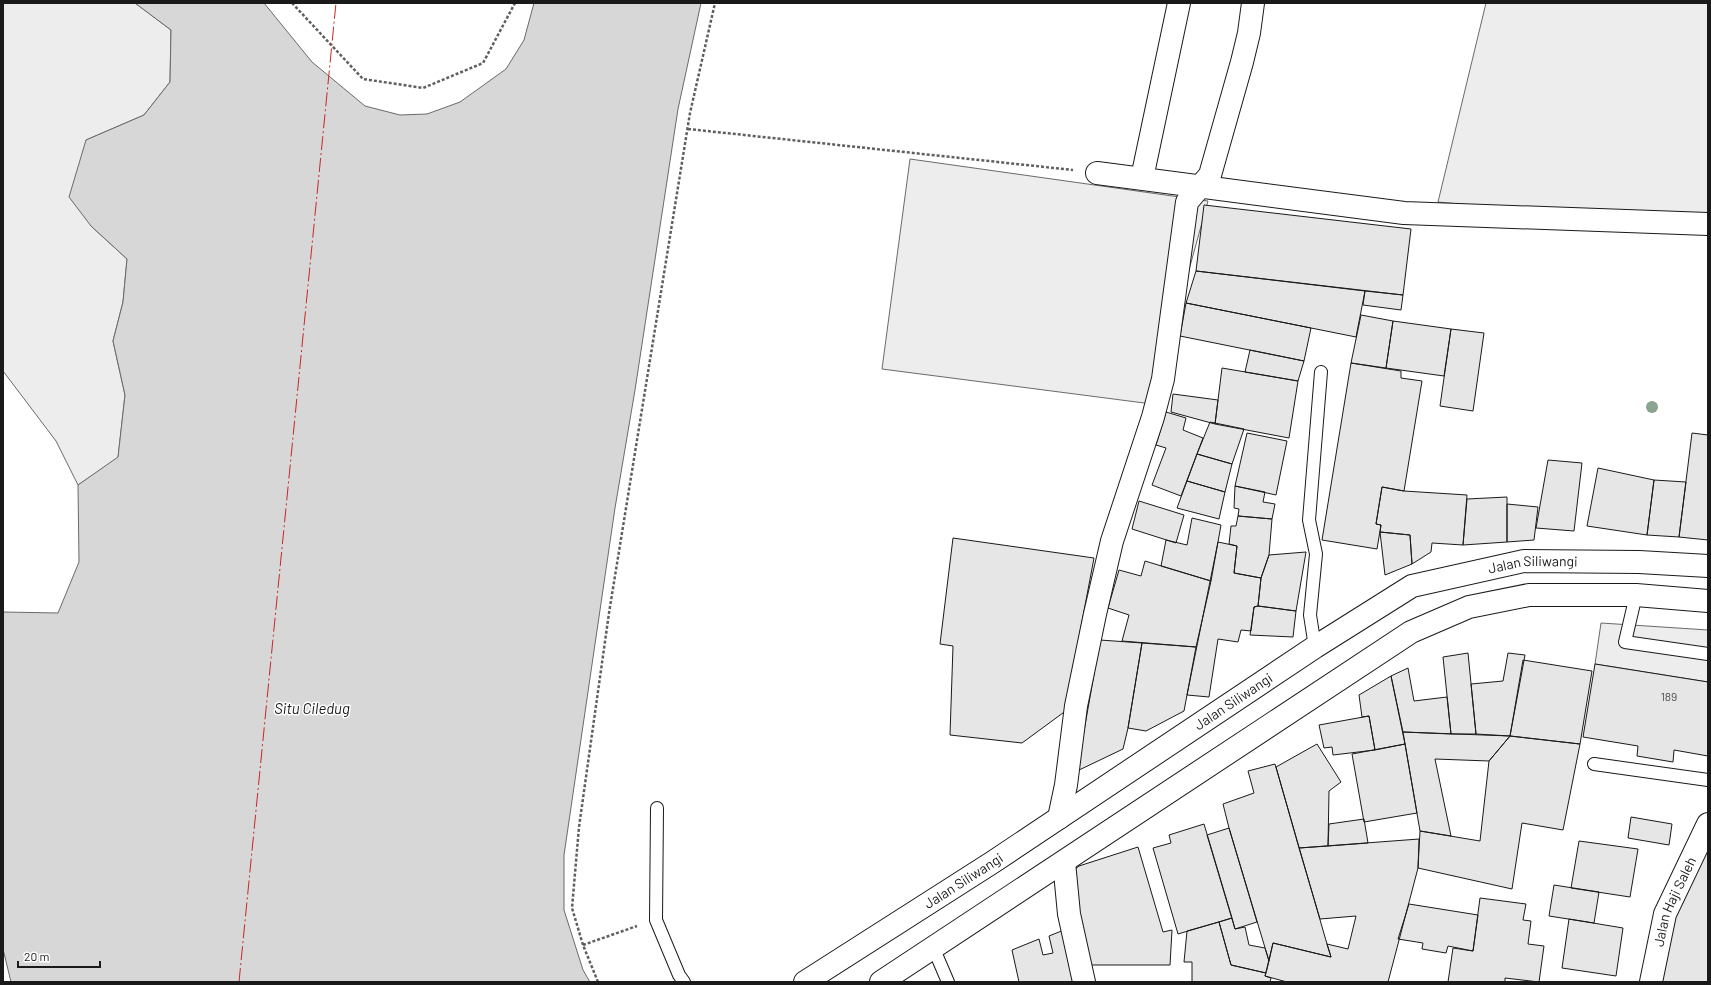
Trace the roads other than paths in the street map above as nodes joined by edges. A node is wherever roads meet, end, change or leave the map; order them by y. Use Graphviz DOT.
graph roads {
  1 [pos="1179,3"];
  2 [pos="1253,3"];
  3 [pos="1097,173"];
  4 [pos="1142,178"];
  5 [pos="1202,186"];
  6 [pos="1708,224"];
  7 [pos="1321,372"];
  8 [pos="1639,562"];
  9 [pos="1708,566"];
  10 [pos="1636,595"];
  11 [pos="1708,601"];
  12 [pos="1315,647"];
  13 [pos="1708,654"];
  14 [pos="1594,764"];
  15 [pos="1708,780"];
  16 [pos="658,808"];
  17 [pos="1060,818"];
  18 [pos="1708,824"];
  19 [pos="1064,862"];
  20 [pos="933,947"];
  21 [pos="684,982"];
  22 [pos="804,982"];
  23 [pos="881,982"];
  24 [pos="948,982"];
  25 [pos="1084,982"];
  26 [pos="1651,982"];
  1 -- 4 [label="main road"];
  2 -- 5 [label="main road"];
  3 -- 4 [label="main road"];
  4 -- 5 [label="main road"];
  5 -- 6 [label="main road"];
  5 -- 17 [label="main road"];
  7 -- 12 [label="lane"];
  8 -- 9 [label="main road, Jalan Siliwangi"];
  8 -- 10 [label="main road"];
  8 -- 12 [label="main road, Jalan Siliwangi"];
  10 -- 11 [label="main road, Jalan Siliwangi"];
  10 -- 13 [label="lane"];
  10 -- 19 [label="main road, Jalan Siliwangi"];
  12 -- 17 [label="main road, Jalan Siliwangi"];
  14 -- 15 [label="lane"];
  16 -- 21 [label="lane"];
  17 -- 22 [label="main road, Jalan Siliwangi"];
  18 -- 26 [label="main road, Jalan Haji Saleh"];
  19 -- 20 [label="main road, Jalan Siliwangi"];
  19 -- 25 [label="main road"];
  20 -- 23 [label="main road, Jalan Siliwangi"];
  20 -- 24 [label="lane"];
}
